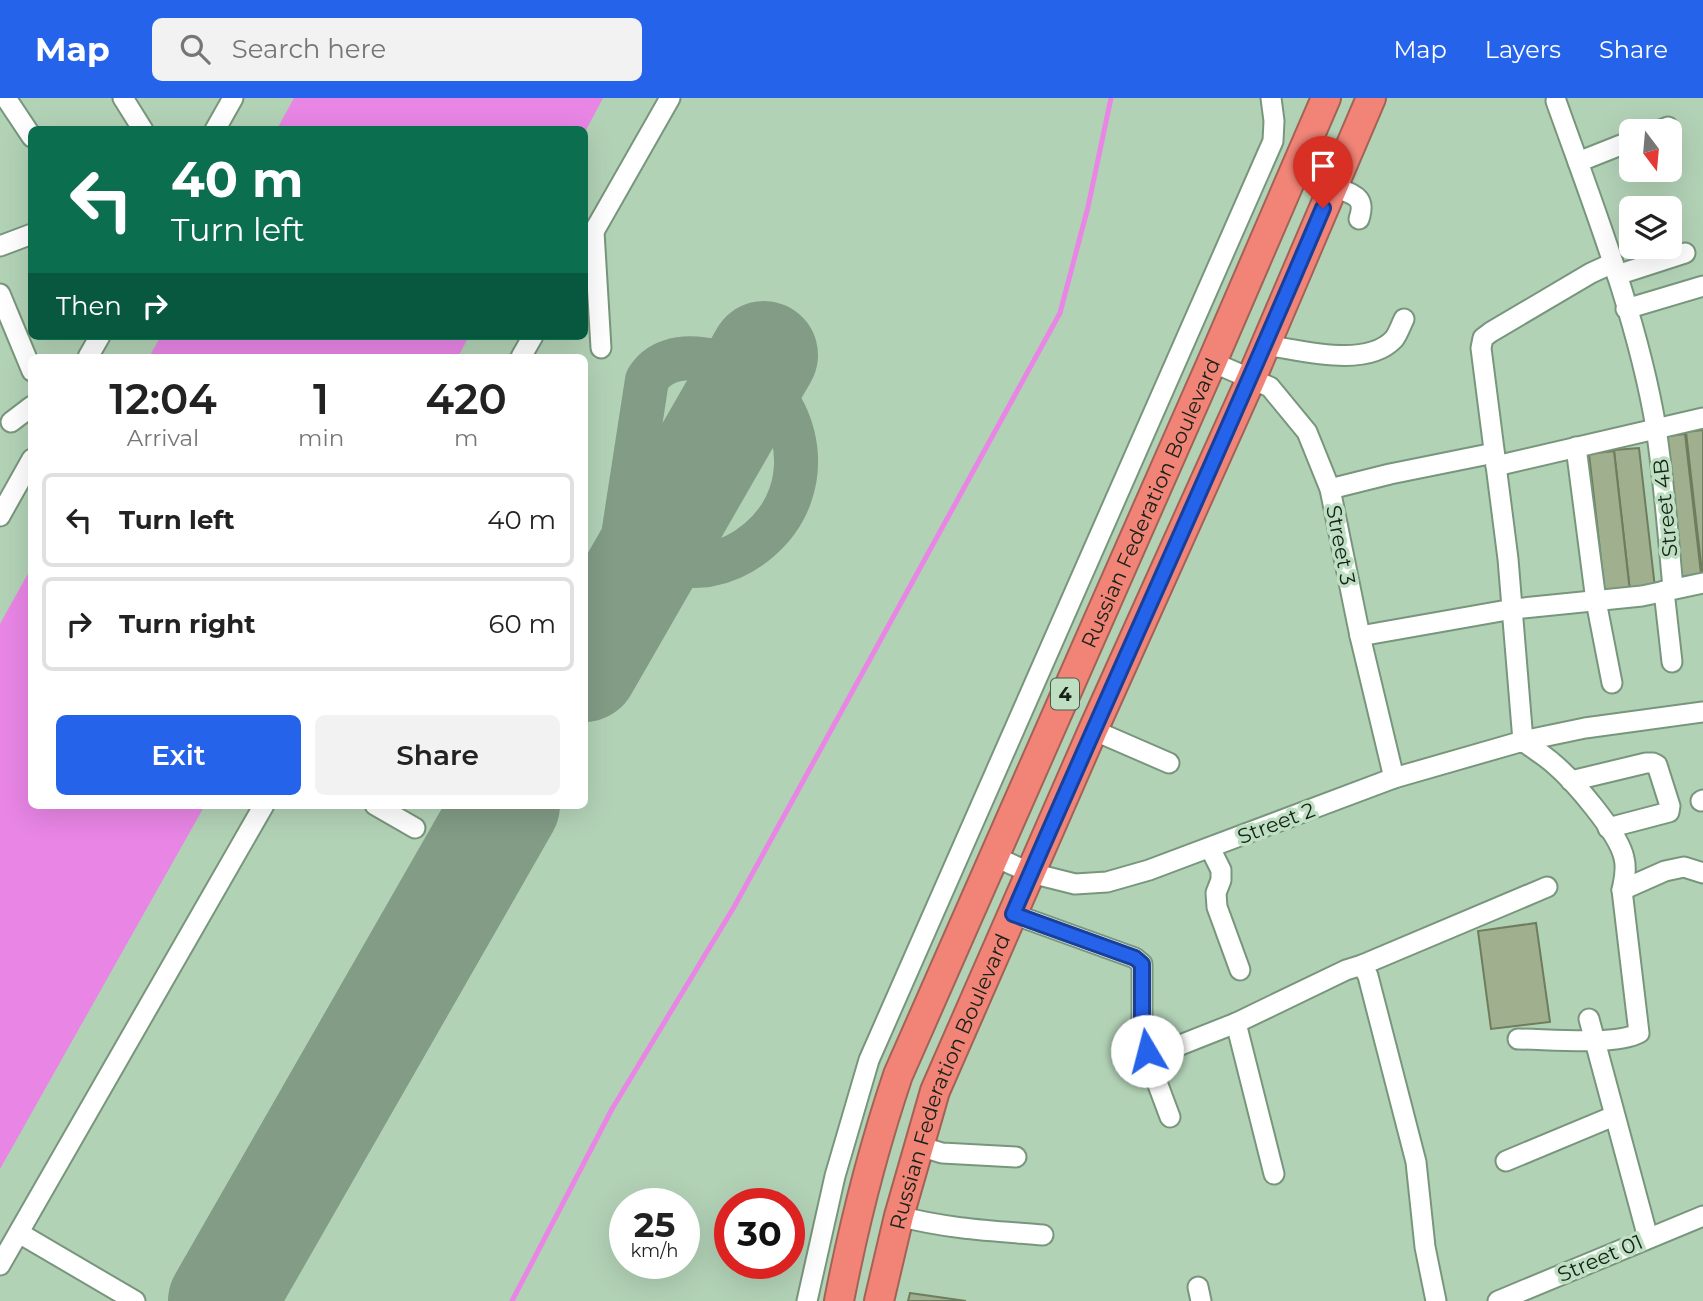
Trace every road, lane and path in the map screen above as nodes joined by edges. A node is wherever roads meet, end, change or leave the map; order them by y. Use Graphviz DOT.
graph roads {
  1 [pos="6,98"];
  2 [pos="123,98"];
  3 [pos="233,98"];
  4 [pos="670,98"];
  5 [pos="1271,98"];
  6 [pos="1326,98"];
  7 [pos="1371,98"];
  8 [pos="1555,99"];
  9 [pos="140,126"];
  10 [pos="217,126"];
  11 [pos="28,131"];
  12 [pos="1619,146"];
  13 [pos="1578,162"];
  14 [pos="1333,186"];
  15 [pos="1359,219"];
  16 [pos="28,236"];
  17 [pos="589,241"];
  18 [pos="0,246"];
  19 [pos="1685,253"];
  20 [pos="1615,269"];
  21 [pos="1703,286"];
  22 [pos="0,294"];
  23 [pos="1626,309"];
  24 [pos="1404,319"];
  25 [pos="25,336"];
  26 [pos="1265,345"];
  27 [pos="601,348"];
  28 [pos="29,354"];
  29 [pos="1212,362"];
  30 [pos="1251,379"];
  31 [pos="28,409"];
  32 [pos="1703,418"];
  33 [pos="11,422"];
  34 [pos="1656,428"];
  35 [pos="1576,447"];
  36 [pos="1495,460"];
  37 [pos="28,466"];
  38 [pos="1330,489"];
  39 [pos="0,516"];
  40 [pos="1703,583"];
  41 [pos="1669,590"];
  42 [pos="1596,601"];
  43 [pos="1513,610"];
  44 [pos="1360,636"];
  45 [pos="1672,662"];
  46 [pos="1612,684"];
  47 [pos="1703,712"];
  48 [pos="1093,730"];
  49 [pos="1523,741"];
  50 [pos="1169,763"];
  51 [pos="1394,778"];
  52 [pos="1571,781"];
  53 [pos="262,809"];
  54 [pos="381,809"];
  55 [pos="415,828"];
  56 [pos="1608,828"];
  57 [pos="1210,848"];
  58 [pos="993,856"];
  59 [pos="1031,873"];
  60 [pos="1703,873"];
  61 [pos="1547,887"];
  62 [pos="1622,890"];
  63 [pos="1013,914"];
  64 [pos="1362,965"];
  65 [pos="1240,970"];
  66 [pos="1589,1019"];
  67 [pos="1236,1024"];
  68 [pos="1518,1039"];
  69 [pos="1593,1040"];
  70 [pos="1147,1051"];
  71 [pos="1614,1116"];
  72 [pos="1170,1117"];
  73 [pos="919,1146"];
  74 [pos="1016,1157"];
  75 [pos="1506,1161"];
  76 [pos="1273,1174"];
  77 [pos="899,1216"];
  78 [pos="1703,1216"];
  79 [pos="19,1233"];
  80 [pos="1044,1235"];
  81 [pos="1648,1238"];
  82 [pos="0,1265"];
  83 [pos="135,1301"];
  84 [pos="807,1301"];
  85 [pos="839,1301"];
  86 [pos="879,1301"];
  87 [pos="1436,1301"];
  88 [pos="1497,1301"];
  1 -- 11 [label="street"];
  2 -- 9 [label="street"];
  3 -- 10 [label="street"];
  4 -- 17 [label="street"];
  5 -- 84 [label="street"];
  6 -- 29 [label="highway, Russian Federation Boulevard / 4"];
  7 -- 14 [label="highway, Russian Federation Boulevard / 4"];
  8 -- 13 [label="street, Street 4B"];
  12 -- 13 [label="street"];
  13 -- 20 [label="street, Street 4B"];
  14 -- 15 [label="street"];
  14 -- 26 [label="highway, Russian Federation Boulevard / 4"];
  16 -- 18 [label="street"];
  17 -- 27 [label="street"];
  19 -- 20 [label="street"];
  20 -- 23 [label="street, Street 4B"];
  20 -- 36 [label="street"];
  21 -- 23 [label="street"];
  22 -- 25 [label="street"];
  23 -- 34 [label="street, Street 4B"];
  24 -- 26 [label="street"];
  25 -- 28 [label="street"];
  26 -- 30 [label="highway, Russian Federation Boulevard / 4"];
  29 -- 30 [label="street, Street 3"];
  29 -- 58 [label="highway, Russian Federation Boulevard / 4"];
  30 -- 38 [label="street, Street 3"];
  30 -- 48 [label="highway, Russian Federation Boulevard / 4"];
  31 -- 33 [label="street"];
  32 -- 34 [label="street"];
  34 -- 35 [label="street"];
  34 -- 41 [label="street, Street 4B"];
  35 -- 36 [label="street"];
  35 -- 42 [label="street"];
  36 -- 38 [label="street"];
  36 -- 43 [label="street"];
  37 -- 39 [label="street"];
  38 -- 44 [label="street, Street 3"];
  40 -- 41 [label="street"];
  41 -- 42 [label="street"];
  41 -- 45 [label="street, Street 4B"];
  42 -- 43 [label="street"];
  42 -- 46 [label="street"];
  43 -- 44 [label="street"];
  43 -- 49 [label="street"];
  44 -- 51 [label="street, Street 3"];
  47 -- 49 [label="street, Street 2"];
  48 -- 50 [label="street"];
  48 -- 59 [label="highway, Russian Federation Boulevard / 4"];
  49 -- 51 [label="street, Street 2"];
  49 -- 52 [label="street"];
  51 -- 57 [label="street, Street 2"];
  52 -- 56 [label="street"];
  52 -- 56 [label="street"];
  53 -- 79 [label="street"];
  54 -- 55 [label="street"];
  56 -- 62 [label="street"];
  57 -- 59 [label="street, Street 2"];
  57 -- 65 [label="street"];
  58 -- 59 [label="street, Street 2"];
  58 -- 85 [label="highway, Russian Federation Boulevard / 4"];
  59 -- 63 [label="highway, Russian Federation Boulevard / 4"];
  60 -- 62 [label="street"];
  61 -- 64 [label="street"];
  62 -- 69 [label="street"];
  63 -- 70 [label="street"];
  63 -- 73 [label="highway, Russian Federation Boulevard / 4"];
  64 -- 67 [label="street"];
  64 -- 87 [label="street"];
  66 -- 69 [label="street"];
  67 -- 70 [label="street"];
  67 -- 76 [label="street"];
  68 -- 69 [label="street"];
  69 -- 71 [label="street"];
  70 -- 72 [label="street"];
  71 -- 75 [label="street"];
  71 -- 81 [label="street"];
  73 -- 74 [label="street"];
  73 -- 77 [label="highway, Russian Federation Boulevard / 4"];
  77 -- 80 [label="street"];
  77 -- 86 [label="highway, Russian Federation Boulevard / 4"];
  78 -- 81 [label="street, Street 01"];
  79 -- 82 [label="street"];
  79 -- 83 [label="street"];
  81 -- 88 [label="street, Street 01"];
}
